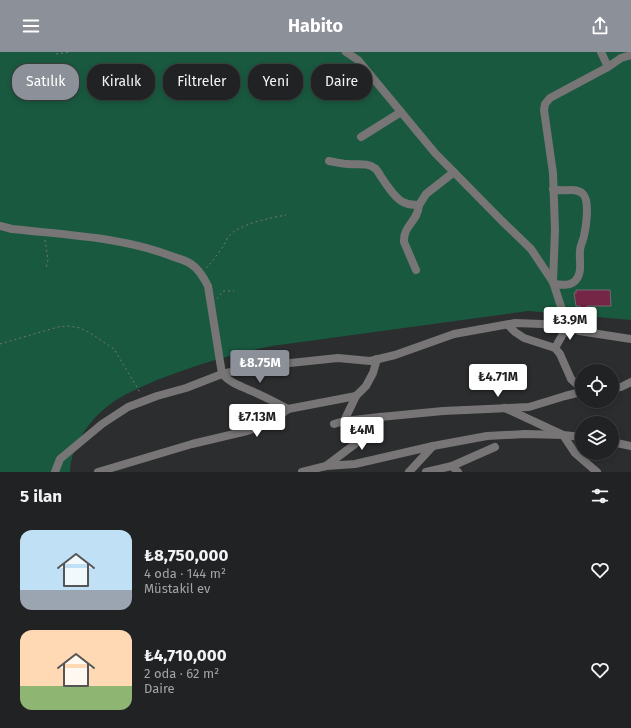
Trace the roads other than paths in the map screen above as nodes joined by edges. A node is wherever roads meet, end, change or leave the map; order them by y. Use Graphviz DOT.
graph roads {
  1 [pos="346,52"];
  2 [pos="601,52"];
  3 [pos="631,55"];
  4 [pos="361,64"];
  5 [pos="608,67"];
  6 [pos="372,77"];
  7 [pos="401,112"];
  8 [pos="361,137"];
  9 [pos="329,161"];
  10 [pos="454,172"];
  11 [pos="553,189"];
  12 [pos="419,205"];
  13 [pos="0,226"];
  14 [pos="416,270"];
  15 [pos="554,283"];
  16 [pos="508,325"];
  17 [pos="568,325"];
  18 [pos="631,339"];
  19 [pos="555,348"];
  20 [pos="377,359"];
  21 [pos="222,374"];
  22 [pos="631,382"];
  23 [pos="575,383"];
  24 [pos="619,387"];
  25 [pos="575,394"];
  26 [pos="356,396"];
  27 [pos="505,408"];
  28 [pos="288,409"];
  29 [pos="380,417"];
  30 [pos="344,421"];
  31 [pos="334,424"];
  32 [pos="562,435"];
  33 [pos="575,436"];
  34 [pos="619,443"];
  35 [pos="630,444"];
  36 [pos="434,446"];
  37 [pos="495,447"];
  38 [pos="326,466"];
  39 [pos="455,469"];
  40 [pos="55,472"];
  41 [pos="98,472"];
  42 [pos="302,472"];
  43 [pos="409,472"];
  44 [pos="426,472"];
  45 [pos="597,472"];
  1 -- 4 [label="street"];
  2 -- 5 [label="street"];
  3 -- 5 [label="street"];
  5 -- 11 [label="street"];
  6 -- 7 [label="street"];
  7 -- 8 [label="street"];
  7 -- 10 [label="street"];
  9 -- 12 [label="street"];
  10 -- 12 [label="street"];
  10 -- 15 [label="street"];
  11 -- 15 [label="street"];
  11 -- 15 [label="street"];
  12 -- 14 [label="street"];
  13 -- 21 [label="street"];
  15 -- 17 [label="street"];
  16 -- 17 [label="street"];
  16 -- 19 [label="street"];
  16 -- 20 [label="street"];
  17 -- 18 [label="street"];
  17 -- 19 [label="street"];
  19 -- 23 [label="street"];
  20 -- 21 [label="street"];
  20 -- 26 [label="street"];
  21 -- 28 [label="street"];
  21 -- 40 [label="street"];
  22 -- 24 [label="street"];
  25 -- 27 [label="street"];
  26 -- 28 [label="street"];
  26 -- 30 [label="street"];
  27 -- 29 [label="street"];
  27 -- 32 [label="street"];
  28 -- 41 [label="street"];
  29 -- 30 [label="street"];
  29 -- 38 [label="street"];
  30 -- 31 [label="street"];
  32 -- 33 [label="street"];
  32 -- 36 [label="street"];
  32 -- 45 [label="street"];
  34 -- 35 [label="street"];
  36 -- 38 [label="street"];
  36 -- 43 [label="street"];
  37 -- 39 [label="street"];
  38 -- 42 [label="street"];
  39 -- 44 [label="street"];
}
